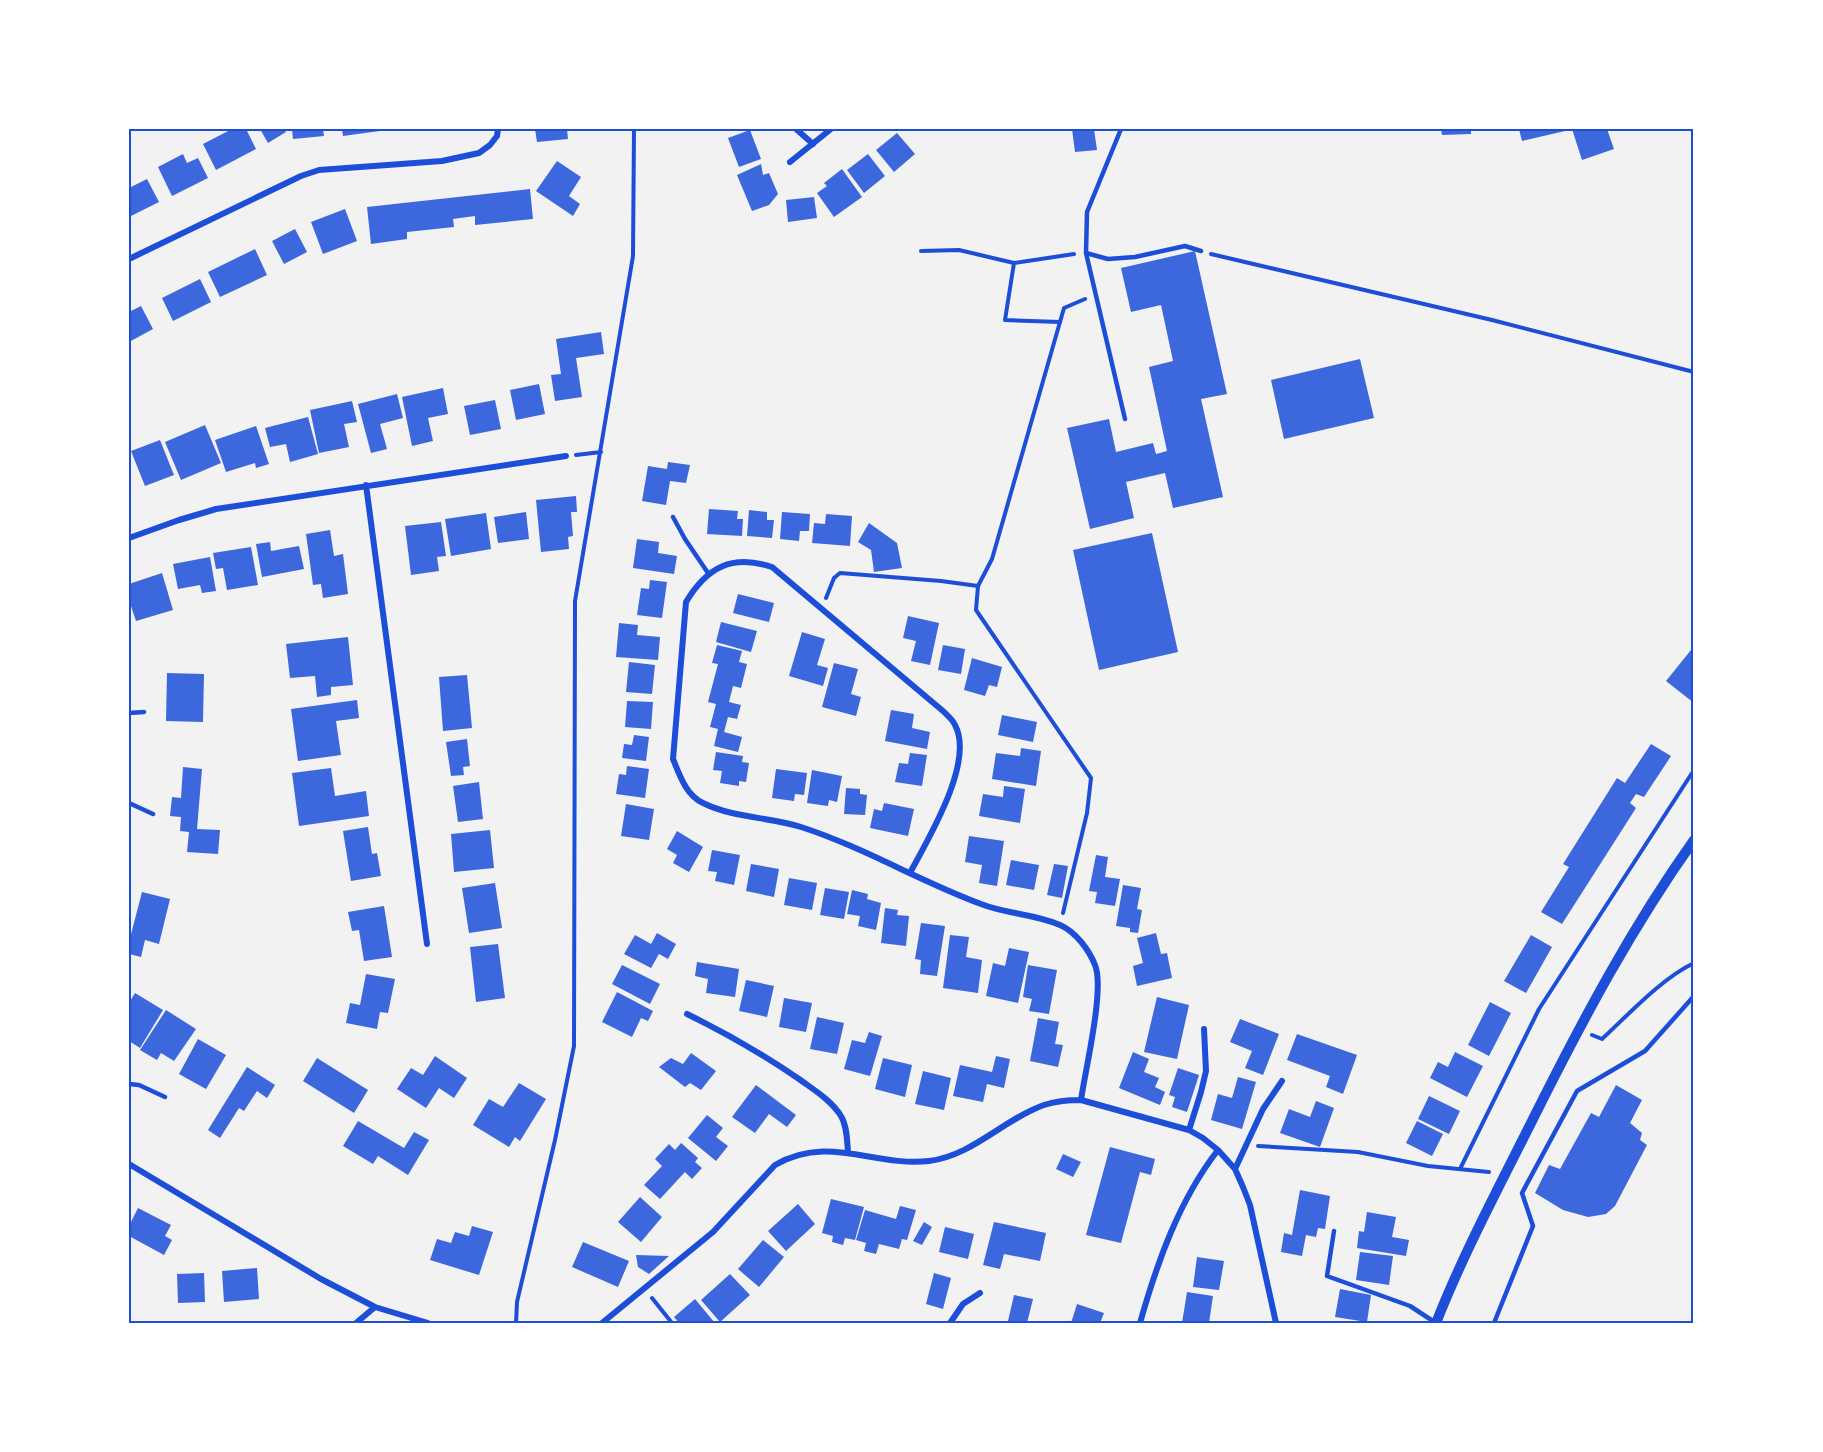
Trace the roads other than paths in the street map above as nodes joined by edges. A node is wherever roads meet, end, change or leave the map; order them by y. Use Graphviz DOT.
graph roads {
  1 [pos="498,129"];
  2 [pos="796,129"];
  3 [pos="831,129"];
  4 [pos="1121,129"];
  5 [pos="813,144"];
  6 [pos="790,162"];
  7 [pos="1201,251"];
  8 [pos="1086,253"];
  9 [pos="129,259"];
  10 [pos="1125,419"];
  11 [pos="566,456"];
  12 [pos="366,485"];
  13 [pos="673,517"];
  14 [pos="129,538"];
  15 [pos="708,573"];
  16 [pos="144,712"];
  17 [pos="129,713"];
  18 [pos="129,803"];
  19 [pos="153,814"];
  20 [pos="1694,840"];
  21 [pos="910,873"];
  22 [pos="427,944"];
  23 [pos="1694,996"];
  24 [pos="687,1014"];
  25 [pos="1204,1029"];
  26 [pos="1282,1081"];
  27 [pos="129,1084"];
  28 [pos="165,1097"];
  29 [pos="1081,1100"];
  30 [pos="1188,1130"];
  31 [pos="1218,1150"];
  32 [pos="848,1152"];
  33 [pos="129,1164"];
  34 [pos="1235,1169"];
  35 [pos="1334,1231"];
  36 [pos="980,1293"];
  37 [pos="375,1307"];
  38 [pos="356,1323"];
  39 [pos="428,1323"];
  40 [pos="602,1323"];
  41 [pos="950,1323"];
  42 [pos="1140,1323"];
  43 [pos="1276,1323"];
  44 [pos="1436,1323"];
  45 [pos="1494,1323"];
  1 -- 9 [label="street"];
  2 -- 5 [label="street"];
  3 -- 5 [label="street"];
  4 -- 8 [label="lane"];
  5 -- 6 [label="street"];
  7 -- 8 [label="lane"];
  8 -- 10 [label="lane"];
  11 -- 12 [label="street"];
  12 -- 14 [label="street"];
  12 -- 22 [label="street"];
  13 -- 15 [label="lane"];
  15 -- 21 [label="street"];
  15 -- 21 [label="street"];
  16 -- 17 [label="lane"];
  18 -- 19 [label="lane"];
  20 -- 44 [label="street"];
  21 -- 29 [label="street"];
  23 -- 45 [label="lane"];
  24 -- 32 [label="street"];
  25 -- 30 [label="street"];
  26 -- 34 [label="street"];
  27 -- 28 [label="lane"];
  29 -- 30 [label="street"];
  29 -- 32 [label="street"];
  30 -- 31 [label="street"];
  31 -- 34 [label="street"];
  31 -- 42 [label="street"];
  32 -- 40 [label="street"];
  33 -- 37 [label="street"];
  34 -- 43 [label="street"];
  35 -- 44 [label="lane"];
  36 -- 41 [label="street"];
  37 -- 38 [label="street"];
  37 -- 39 [label="street"];
}
